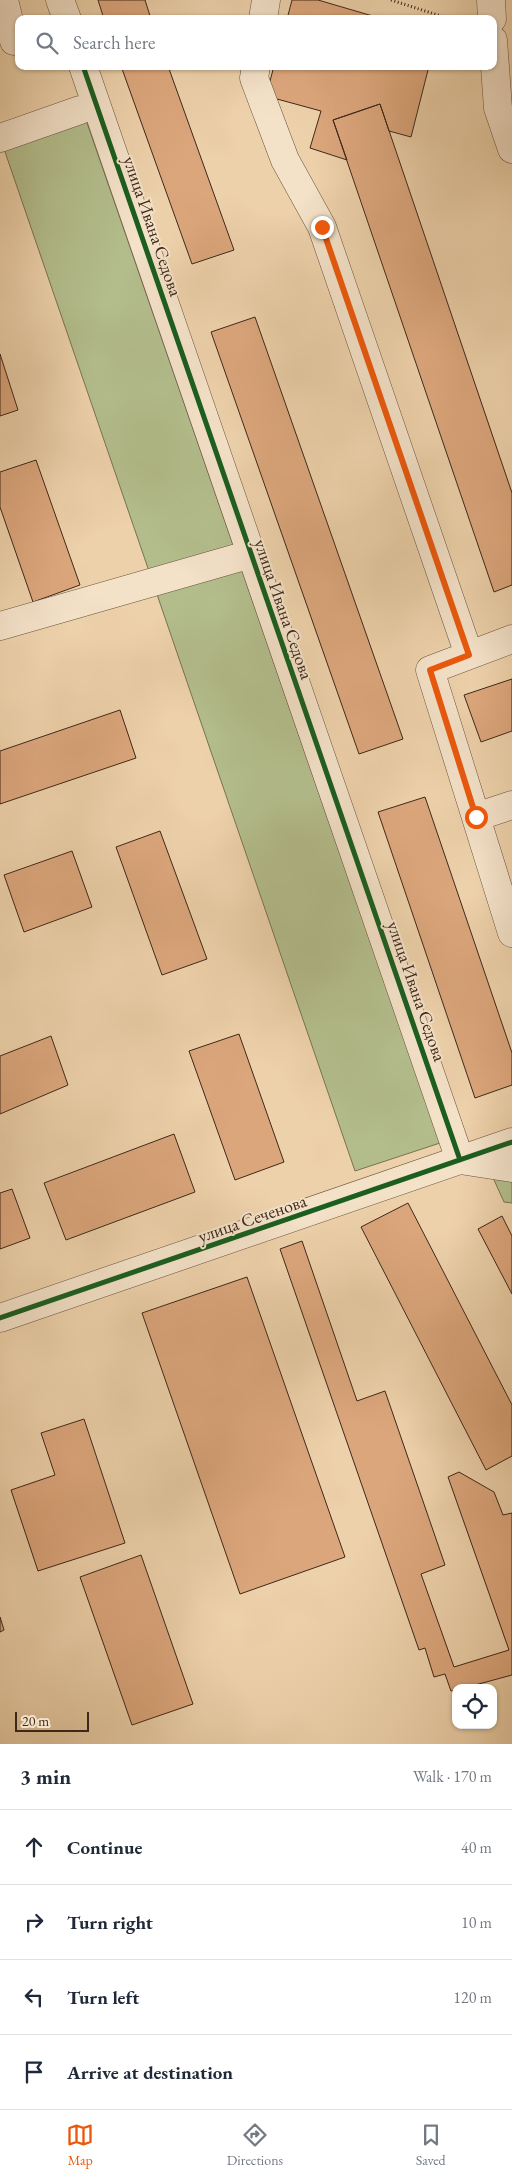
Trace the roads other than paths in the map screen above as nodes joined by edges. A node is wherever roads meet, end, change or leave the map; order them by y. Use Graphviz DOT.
graph roads {
  1 [pos="4,0"];
  2 [pos="60,0"];
  3 [pos="266,0"];
  4 [pos="491,0"];
  5 [pos="66,15"];
  6 [pos="264,15"];
  7 [pos="492,15"];
  8 [pos="14,41"];
  9 [pos="84,70"];
  10 [pos="255,70"];
  11 [pos="495,70"];
  12 [pos="80,110"];
  13 [pos="0,138"];
  14 [pos="512,149"];
  15 [pos="251,554"];
  16 [pos="0,626"];
  17 [pos="512,639"];
  18 [pos="469,655"];
  19 [pos="512,805"];
  20 [pos="476,817"];
  21 [pos="512,933"];
  22 [pos="512,1142"];
  23 [pos="460,1160"];
  24 [pos="512,1168"];
  25 [pos="0,1318"];
  1 -- 8 [label="street"];
  2 -- 5 [label="street"];
  3 -- 6 [label="street"];
  4 -- 7 [label="street"];
  9 -- 15 [label="street, улица Ивана Седова"];
  10 -- 18 [label="street"];
  11 -- 14 [label="street"];
  12 -- 13 [label="street"];
  15 -- 16 [label="street"];
  15 -- 23 [label="street, улица Ивана Седова"];
  17 -- 18 [label="street"];
  18 -- 20 [label="street"];
  19 -- 20 [label="street"];
  20 -- 21 [label="street"];
  22 -- 23 [label="street, улица Сеченова"];
  23 -- 24 [label="street"];
  23 -- 25 [label="street, улица Сеченова"];
}
